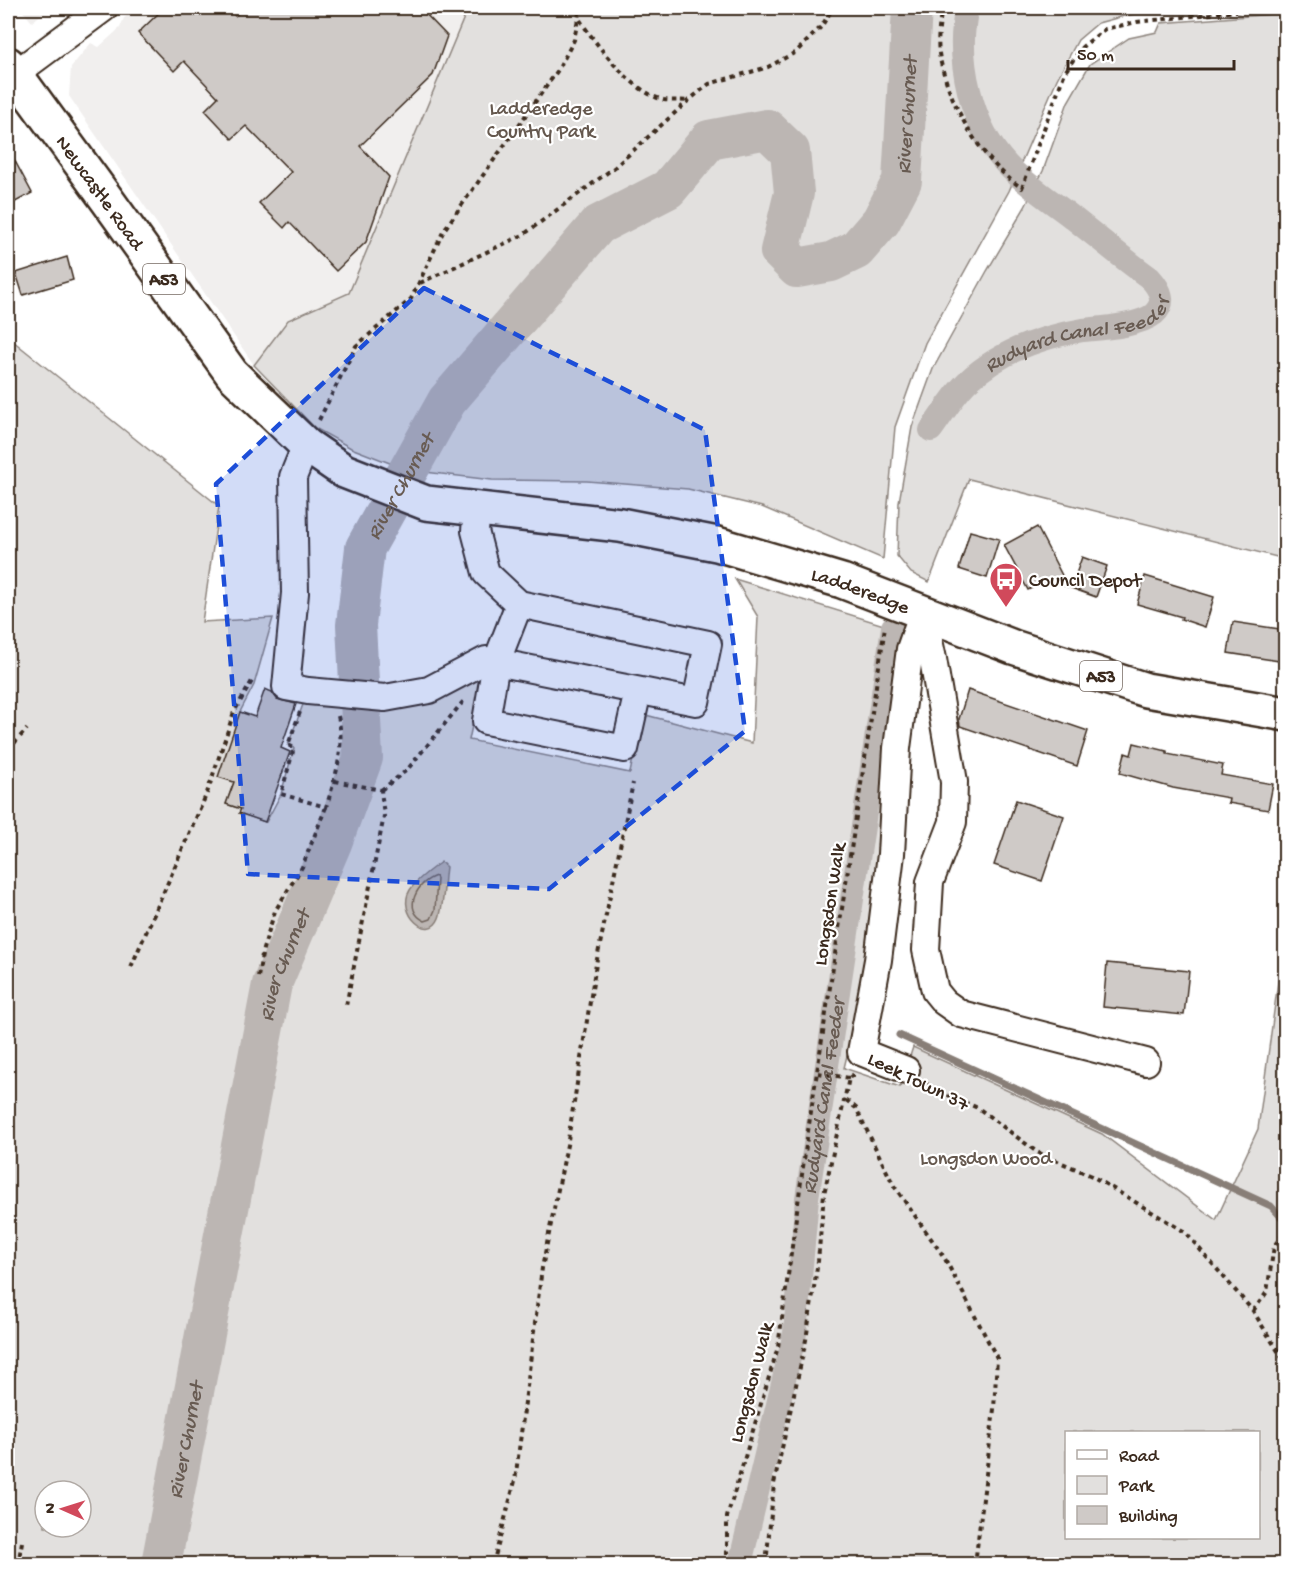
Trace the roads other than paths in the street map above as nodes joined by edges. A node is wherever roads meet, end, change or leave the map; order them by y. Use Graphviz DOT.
graph roads {
  1 [pos="104,8"];
  2 [pos="11,69"];
  3 [pos="306,445"];
  4 [pos="426,502"];
  5 [pos="477,509"];
  6 [pos="519,604"];
  7 [pos="923,612"];
  8 [pos="491,661"];
  9 [pos="638,691"];
  10 [pos="1286,714"];
  11 [pos="1146,1062"];
  12 [pos="906,1070"];
  1 -- 2 [label="lane"];
  2 -- 3 [label="highway, Newcastle Road / A53"];
  3 -- 4 [label="highway, Newcastle Road / A53"];
  3 -- 8 [label="lane"];
  4 -- 5 [label="highway, Ladderedge / A53"];
  5 -- 6 [label="lane"];
  5 -- 7 [label="highway, Ladderedge / A53"];
  6 -- 8 [label="lane"];
  6 -- 9 [label="lane"];
  7 -- 10 [label="highway, Ladderedge / A53"];
  7 -- 11 [label="lane"];
  7 -- 12 [label="lane, Leek Town 37"];
  8 -- 9 [label="lane"];
  8 -- 9 [label="lane"];
}
